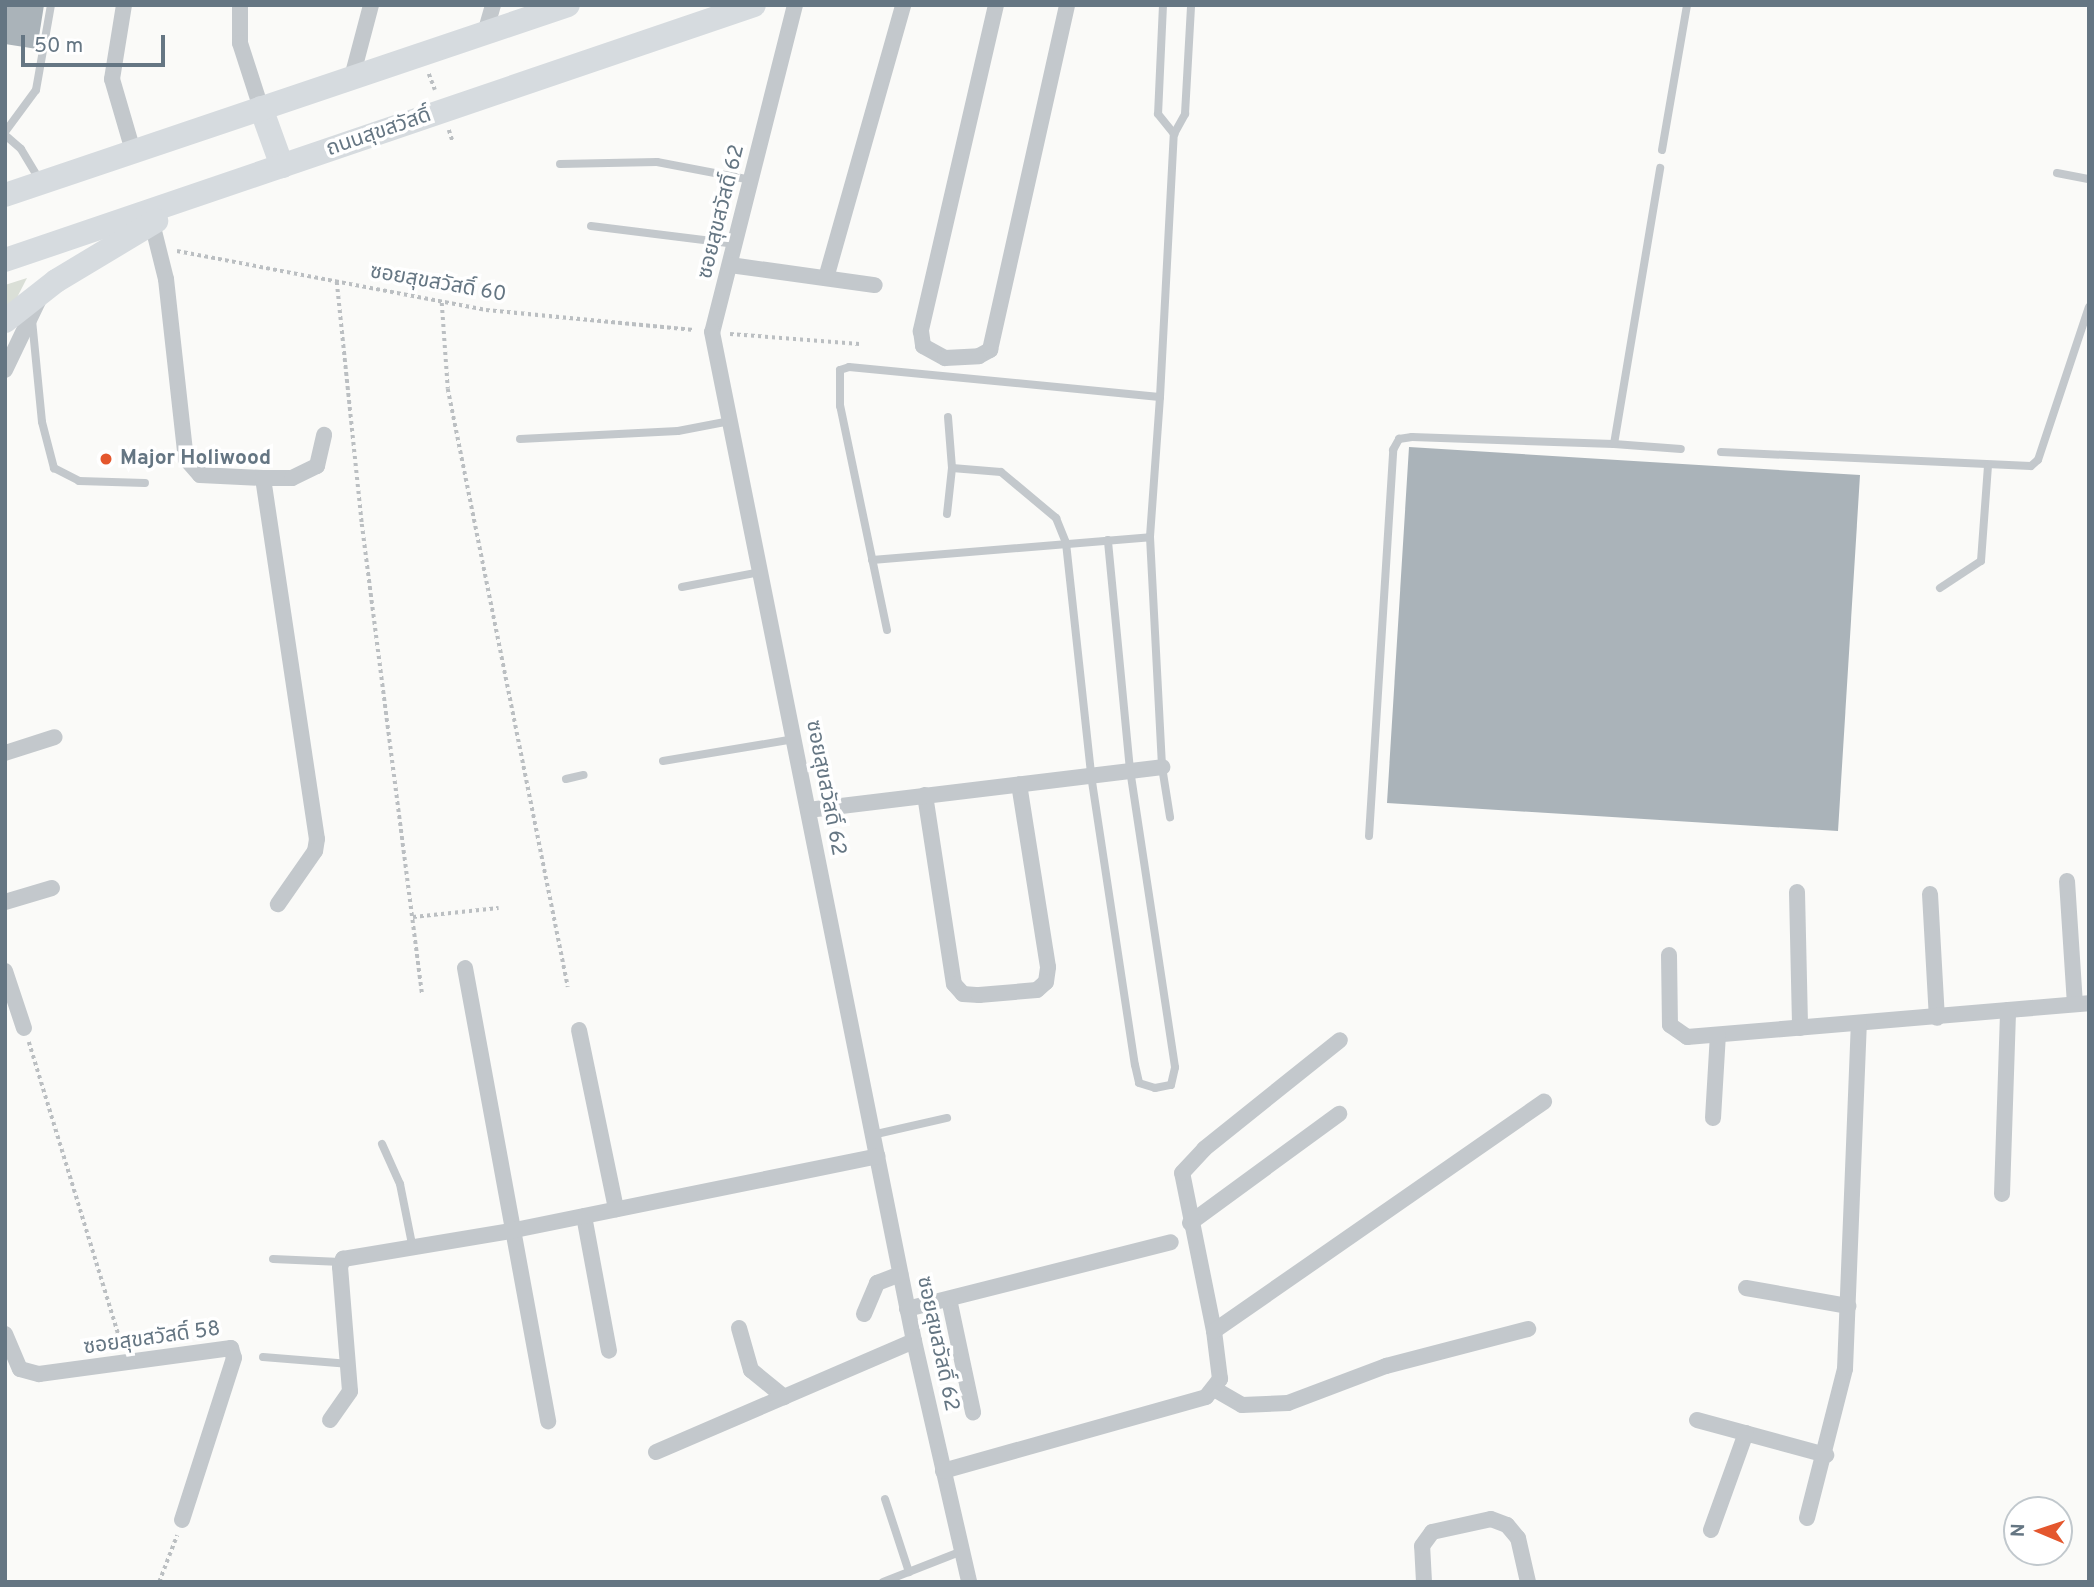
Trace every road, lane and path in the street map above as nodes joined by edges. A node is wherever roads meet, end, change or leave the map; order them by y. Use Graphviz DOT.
graph roads {
  1 [pos="51,5"];
  2 [pos="124,5"];
  3 [pos="240,5"];
  4 [pos="371,5"];
  5 [pos="493,5"];
  6 [pos="568,5"];
  7 [pos="754,5"];
  8 [pos="795,5"];
  9 [pos="903,5"];
  10 [pos="996,5"];
  11 [pos="1067,5"];
  12 [pos="1163,5"];
  13 [pos="1191,5"];
  14 [pos="1687,5"];
  15 [pos="485,33"];
  16 [pos="352,77"];
  17 [pos="261,108"];
  18 [pos="5,133"];
  19 [pos="1174,134"];
  20 [pos="1662,150"];
  21 [pos="133,151"];
  22 [pos="560,164"];
  23 [pos="282,166"];
  24 [pos="1660,168"];
  25 [pos="2057,173"];
  26 [pos="2089,179"];
  27 [pos="752,180"];
  28 [pos="41,182"];
  29 [pos="5,194"];
  30 [pos="198,195"];
  31 [pos="152,223"];
  32 [pos="591,226"];
  33 [pos="736,244"];
  34 [pos="161,249"];
  35 [pos="5,260"];
  36 [pos="730,265"];
  37 [pos="826,278"];
  38 [pos="337,282"];
  39 [pos="874,285"];
  40 [pos="44,290"];
  41 [pos="442,303"];
  42 [pos="2089,307"];
  43 [pos="32,314"];
  44 [pos="5,321"];
  45 [pos="712,332"];
  46 [pos="860,344"];
  47 [pos="5,370"];
  48 [pos="1160,397"];
  49 [pos="948,417"];
  50 [pos="730,420"];
  51 [pos="324,436"];
  52 [pos="520,439"];
  53 [pos="1614,444"];
  54 [pos="1681,449"];
  55 [pos="1721,452"];
  56 [pos="1988,466"];
  57 [pos="951,468"];
  58 [pos="263,478"];
  59 [pos="145,483"];
  60 [pos="947,513"];
  61 [pos="1150,537"];
  62 [pos="1108,540"];
  63 [pos="1066,543"];
  64 [pos="872,560"];
  65 [pos="760,572"];
  66 [pos="682,587"];
  67 [pos="1940,587"];
  68 [pos="887,630"];
  69 [pos="55,737"];
  70 [pos="793,739"];
  71 [pos="5,753"];
  72 [pos="663,761"];
  73 [pos="1162,767"];
  74 [pos="1130,770"];
  75 [pos="584,775"];
  76 [pos="1091,775"];
  77 [pos="566,779"];
  78 [pos="1019,784"];
  79 [pos="925,795"];
  80 [pos="808,810"];
  81 [pos="1170,817"];
  82 [pos="1369,836"];
  83 [pos="2067,881"];
  84 [pos="52,888"];
  85 [pos="1797,892"];
  86 [pos="1930,894"];
  87 [pos="5,902"];
  88 [pos="278,904"];
  89 [pos="499,908"];
  90 [pos="413,917"];
  91 [pos="1669,955"];
  92 [pos="465,968"];
  93 [pos="5,971"];
  94 [pos="568,987"];
  95 [pos="422,993"];
  96 [pos="2082,1004"];
  97 [pos="2008,1010"];
  98 [pos="1937,1018"];
  99 [pos="1859,1023"];
  100 [pos="24,1028"];
  101 [pos="1800,1028"];
  102 [pos="579,1030"];
  103 [pos="1718,1035"];
  104 [pos="1340,1040"];
  105 [pos="1544,1102"];
  106 [pos="1339,1114"];
  107 [pos="947,1118"];
  108 [pos="1713,1118"];
  109 [pos="872,1135"];
  110 [pos="382,1144"];
  111 [pos="877,1156"];
  112 [pos="2002,1194"];
  113 [pos="616,1209"];
  114 [pos="584,1216"];
  115 [pos="1190,1223"];
  116 [pos="510,1231"];
  117 [pos="1171,1242"];
  118 [pos="413,1249"];
  119 [pos="273,1259"];
  120 [pos="341,1262"];
  121 [pos="900,1275"];
  122 [pos="1746,1288"];
  123 [pos="949,1299"];
  124 [pos="1848,1306"];
  125 [pos="908,1309"];
  126 [pos="864,1314"];
  127 [pos="739,1328"];
  128 [pos="1528,1329"];
  129 [pos="1214,1331"];
  130 [pos="6,1338"];
  131 [pos="914,1341"];
  132 [pos="609,1351"];
  133 [pos="263,1357"];
  134 [pos="350,1364"];
  135 [pos="128,1365"];
  136 [pos="1216,1390"];
  137 [pos="784,1397"];
  138 [pos="973,1412"];
  139 [pos="330,1420"];
  140 [pos="1697,1420"];
  141 [pos="548,1421"];
  142 [pos="1746,1433"];
  143 [pos="656,1452"];
  144 [pos="1826,1455"];
  145 [pos="943,1471"];
  146 [pos="885,1499"];
  147 [pos="1807,1518"];
  148 [pos="182,1520"];
  149 [pos="1711,1530"];
  150 [pos="962,1551"];
  151 [pos="909,1572"];
  152 [pos="159,1582"];
  153 [pos="883,1582"];
  154 [pos="969,1582"];
  155 [pos="1424,1582"];
  156 [pos="1528,1582"];
  1 -- 18 [label="lane"];
  2 -- 21 [label="street"];
  3 -- 17 [label="street"];
  4 -- 16 [label="street"];
  5 -- 15 [label="street"];
  6 -- 15 [label="main road"];
  7 -- 23 [label="main road, ถนนสุขสวัสดิ์"];
  8 -- 27 [label="street, ซอยสุขสวัสดิ์ 62"];
  9 -- 37 [label="street"];
  10 -- 11 [label="street"];
  12 -- 19 [label="lane"];
  13 -- 19 [label="lane"];
  14 -- 20 [label="lane"];
  15 -- 16 [label="main road"];
  16 -- 17 [label="main road"];
  17 -- 21 [label="main road"];
  17 -- 23 [label="main road"];
  18 -- 28 [label="lane"];
  19 -- 48 [label="lane"];
  21 -- 28 [label="main road"];
  22 -- 27 [label="lane"];
  23 -- 30 [label="main road, ถนนสุขสวัสดิ์"];
  24 -- 53 [label="lane"];
  25 -- 26 [label="lane"];
  27 -- 33 [label="street, ซอยสุขสวัสดิ์ 62"];
  28 -- 29 [label="main road"];
  30 -- 31 [label="main road"];
  30 -- 35 [label="main road, ถนนสุขสวัสดิ์"];
  31 -- 34 [label="street"];
  31 -- 40 [label="main road"];
  32 -- 33 [label="lane"];
  33 -- 36 [label="street, ซอยสุขสวัสดิ์ 62"];
  34 -- 38 [label="path, ซอยสุขสวัสดิ์ 60"];
  34 -- 58 [label="street"];
  36 -- 37 [label="street"];
  36 -- 45 [label="street, ซอยสุขสวัสดิ์ 62"];
  37 -- 39 [label="street"];
  38 -- 41 [label="path, ซอยสุขสวัสดิ์ 60"];
  38 -- 90 [label="path"];
  40 -- 43 [label="street"];
  40 -- 44 [label="main road"];
  41 -- 45 [label="path, ซอยสุขสวัสดิ์ 60"];
  41 -- 94 [label="path"];
  42 -- 56 [label="lane"];
  43 -- 47 [label="street"];
  43 -- 59 [label="lane"];
  45 -- 46 [label="path, ซอยสุขสวัสดิ์ 60"];
  45 -- 50 [label="street, ซอยสุขสวัสดิ์ 62"];
  48 -- 61 [label="lane"];
  48 -- 64 [label="lane"];
  49 -- 57 [label="lane"];
  50 -- 52 [label="lane"];
  50 -- 65 [label="street, ซอยสุขสวัสดิ์ 62"];
  51 -- 58 [label="street"];
  53 -- 54 [label="lane"];
  53 -- 82 [label="lane"];
  55 -- 56 [label="lane"];
  56 -- 67 [label="lane"];
  57 -- 60 [label="lane"];
  57 -- 63 [label="lane"];
  58 -- 88 [label="street"];
  61 -- 62 [label="lane"];
  61 -- 73 [label="lane"];
  62 -- 63 [label="lane"];
  62 -- 74 [label="lane"];
  63 -- 64 [label="lane"];
  63 -- 76 [label="lane"];
  64 -- 68 [label="lane"];
  65 -- 66 [label="lane"];
  65 -- 70 [label="street, ซอยสุขสวัสดิ์ 62"];
  69 -- 71 [label="street"];
  70 -- 72 [label="lane"];
  70 -- 80 [label="street, ซอยสุขสวัสดิ์ 62"];
  73 -- 74 [label="street"];
  73 -- 81 [label="lane"];
  74 -- 76 [label="street"];
  74 -- 76 [label="lane"];
  75 -- 77 [label="lane"];
  76 -- 78 [label="street"];
  78 -- 79 [label="street"];
  78 -- 79 [label="street"];
  79 -- 80 [label="street"];
  80 -- 109 [label="street, ซอยสุขสวัสดิ์ 62"];
  83 -- 96 [label="street"];
  84 -- 87 [label="street"];
  85 -- 101 [label="street"];
  86 -- 98 [label="street"];
  89 -- 90 [label="path"];
  90 -- 95 [label="path"];
  91 -- 103 [label="street"];
  92 -- 116 [label="street"];
  93 -- 100 [label="street"];
  96 -- 97 [label="street"];
  97 -- 98 [label="street"];
  97 -- 112 [label="street"];
  98 -- 99 [label="street"];
  99 -- 101 [label="street"];
  99 -- 124 [label="street"];
  100 -- 135 [label="path"];
  101 -- 103 [label="street"];
  102 -- 113 [label="street"];
  103 -- 108 [label="street"];
  104 -- 115 [label="street"];
  105 -- 129 [label="street"];
  106 -- 115 [label="street"];
  107 -- 109 [label="lane"];
  109 -- 111 [label="street, ซอยสุขสวัสดิ์ 62"];
  110 -- 118 [label="lane"];
  111 -- 113 [label="street"];
  111 -- 121 [label="street, ซอยสุขสวัสดิ์ 62"];
  113 -- 114 [label="street"];
  114 -- 116 [label="street"];
  114 -- 132 [label="street"];
  115 -- 129 [label="street"];
  116 -- 118 [label="street"];
  116 -- 141 [label="street"];
  117 -- 123 [label="street"];
  118 -- 120 [label="street"];
  119 -- 120 [label="lane"];
  120 -- 134 [label="street"];
  121 -- 125 [label="street, ซอยสุขสวัสดิ์ 62"];
  121 -- 126 [label="street"];
  122 -- 124 [label="street"];
  123 -- 125 [label="street"];
  123 -- 138 [label="street"];
  124 -- 144 [label="street"];
  125 -- 131 [label="street, ซอยสุขสวัสดิ์ 62"];
  127 -- 137 [label="street"];
  128 -- 136 [label="street"];
  129 -- 136 [label="street"];
  130 -- 135 [label="street, ซอยสุขสวัสดิ์ 58"];
  131 -- 137 [label="street"];
  131 -- 145 [label="street, ซอยสุขสวัสดิ์ 62"];
  133 -- 134 [label="lane"];
  134 -- 139 [label="street"];
  135 -- 148 [label="street, ซอยสุขสวัสดิ์ 58"];
  136 -- 145 [label="street"];
  137 -- 143 [label="street"];
  140 -- 142 [label="street"];
  142 -- 144 [label="street"];
  142 -- 149 [label="street"];
  144 -- 147 [label="street"];
  145 -- 150 [label="street, ซอยสุขสวัสดิ์ 62"];
  146 -- 151 [label="lane"];
  148 -- 152 [label="path"];
  150 -- 151 [label="lane"];
  150 -- 154 [label="street, ซอยสุขสวัสดิ์ 62"];
  151 -- 153 [label="lane"];
  155 -- 156 [label="street"];
}
